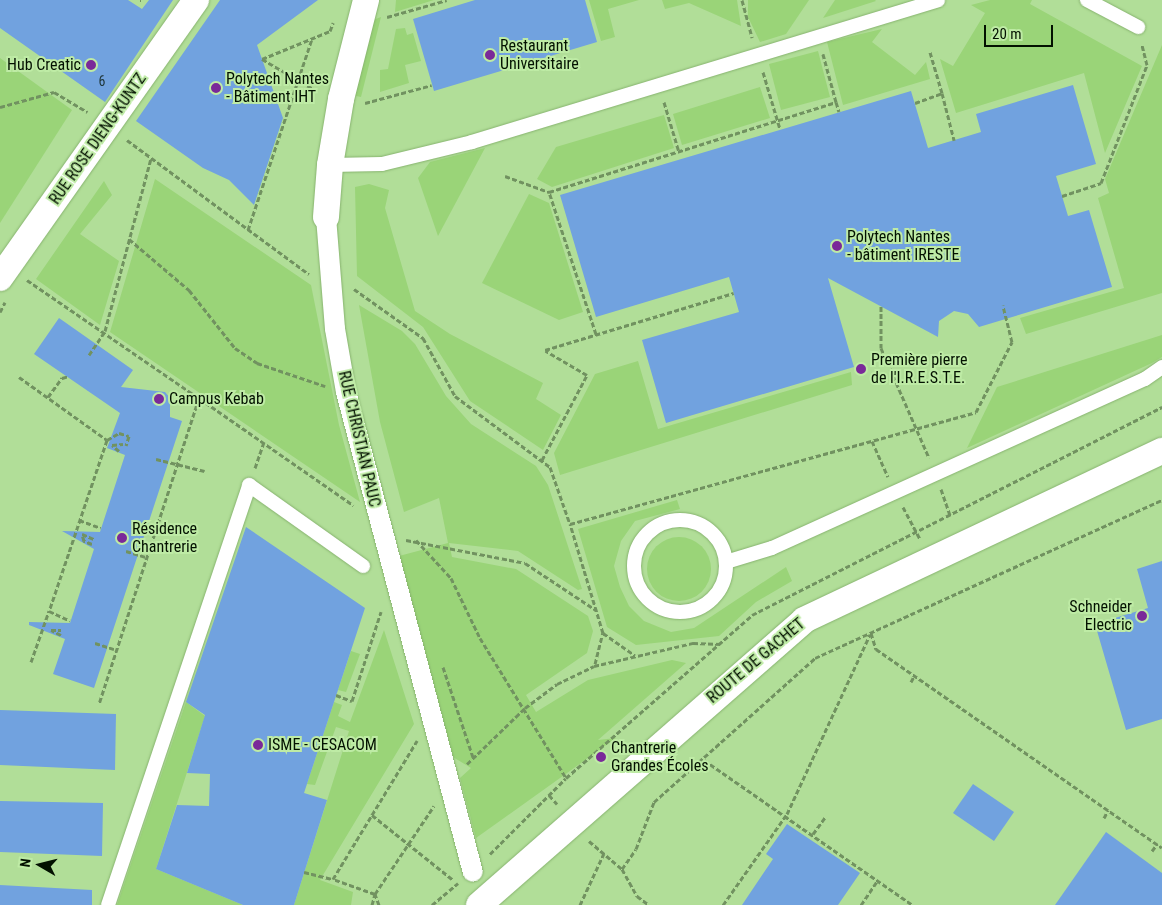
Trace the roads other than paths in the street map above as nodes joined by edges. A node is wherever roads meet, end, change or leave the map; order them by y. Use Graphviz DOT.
graph roads {
  1 [pos="196,0"];
  2 [pos="938,0"];
  3 [pos="1087,0"];
  4 [pos="375,9"];
  5 [pos="1138,27"];
  6 [pos="330,165"];
  7 [pos="326,217"];
  8 [pos="11,277"];
  9 [pos="1162,367"];
  10 [pos="1162,452"];
  11 [pos="726,562"];
  12 [pos="363,566"];
  13 [pos="473,871"];
  14 [pos="108,905"];
  15 [pos="479,905"];
  1 -- 8 [label="street, RUE ROSE DIENG-KUNTZ"];
  2 -- 6 [label="lane"];
  3 -- 5 [label="lane"];
  4 -- 6 [label="street, RUE CHRISTIAN PAUC"];
  6 -- 7 [label="street, RUE CHRISTIAN PAUC"];
  7 -- 13 [label="street, RUE CHRISTIAN PAUC"];
  9 -- 11 [label="lane"];
  10 -- 15 [label="street, ROUTE DE GACHET"];
  11 -- 11 [label="lane"];
  12 -- 14 [label="lane"];
}
